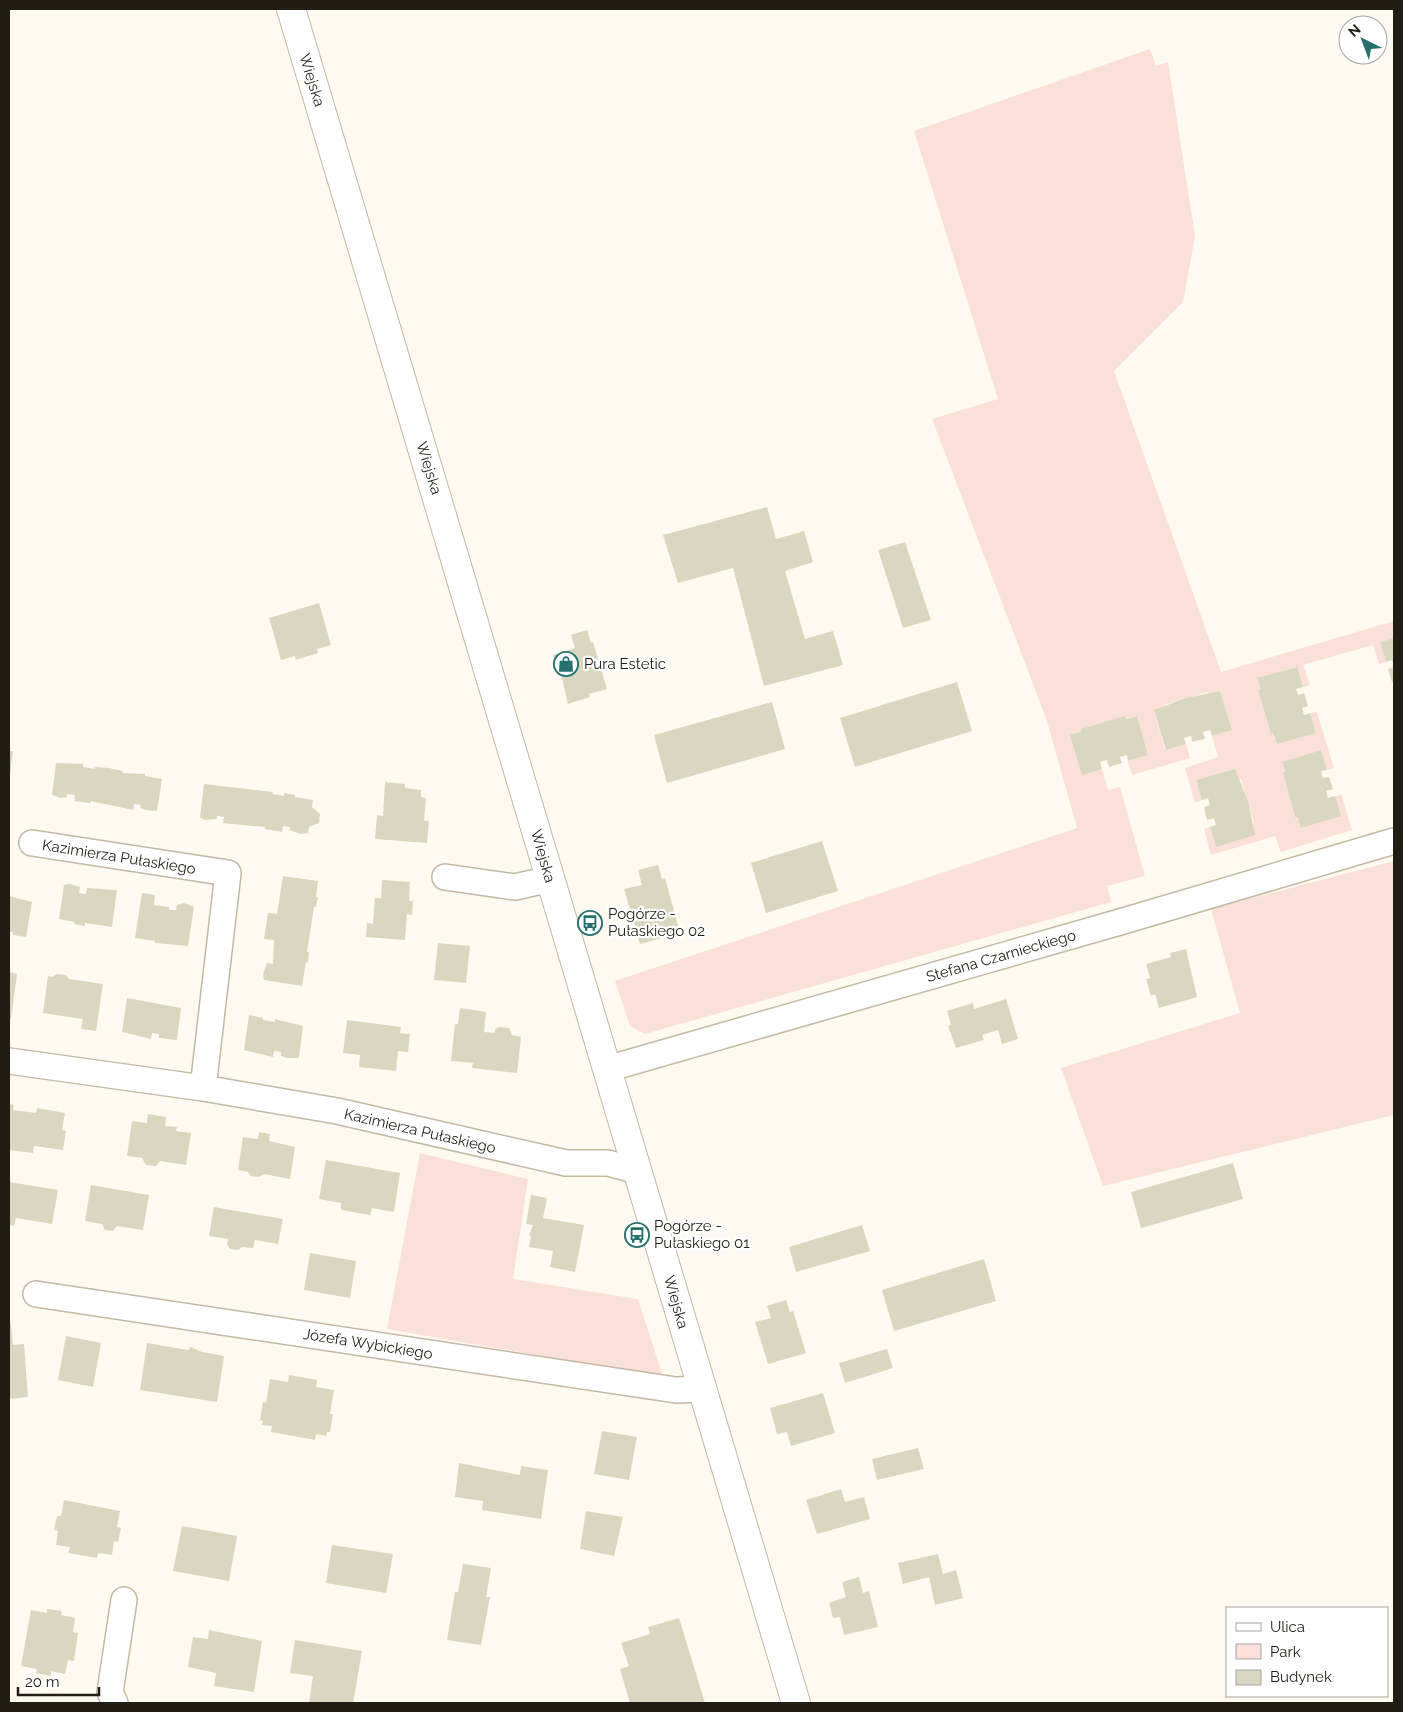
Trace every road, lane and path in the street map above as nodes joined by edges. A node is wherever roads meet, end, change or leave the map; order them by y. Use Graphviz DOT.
graph roads {
  1 [pos="291,9"];
  2 [pos="1394,841"];
  3 [pos="32,843"];
  4 [pos="445,877"];
  5 [pos="550,879"];
  6 [pos="9,1061"];
  7 [pos="607,1069"];
  8 [pos="203,1088"];
  9 [pos="638,1171"];
  10 [pos="36,1294"];
  11 [pos="701,1389"];
  12 [pos="124,1600"];
  13 [pos="115,1703"];
  14 [pos="796,1703"];
  1 -- 5 [label="street, Wiejska"];
  2 -- 7 [label="street, Stefana Czarnieckiego"];
  3 -- 8 [label="street, Kazimierza Pułaskiego"];
  4 -- 5 [label="street"];
  5 -- 7 [label="street, Wiejska"];
  6 -- 8 [label="street, Kazimierza Pułaskiego"];
  7 -- 9 [label="street, Wiejska"];
  8 -- 9 [label="street, Kazimierza Pułaskiego"];
  9 -- 11 [label="street, Wiejska"];
  10 -- 11 [label="street, Józefa Wybickiego"];
  11 -- 14 [label="street, Wiejska"];
  12 -- 13 [label="street"];
}
